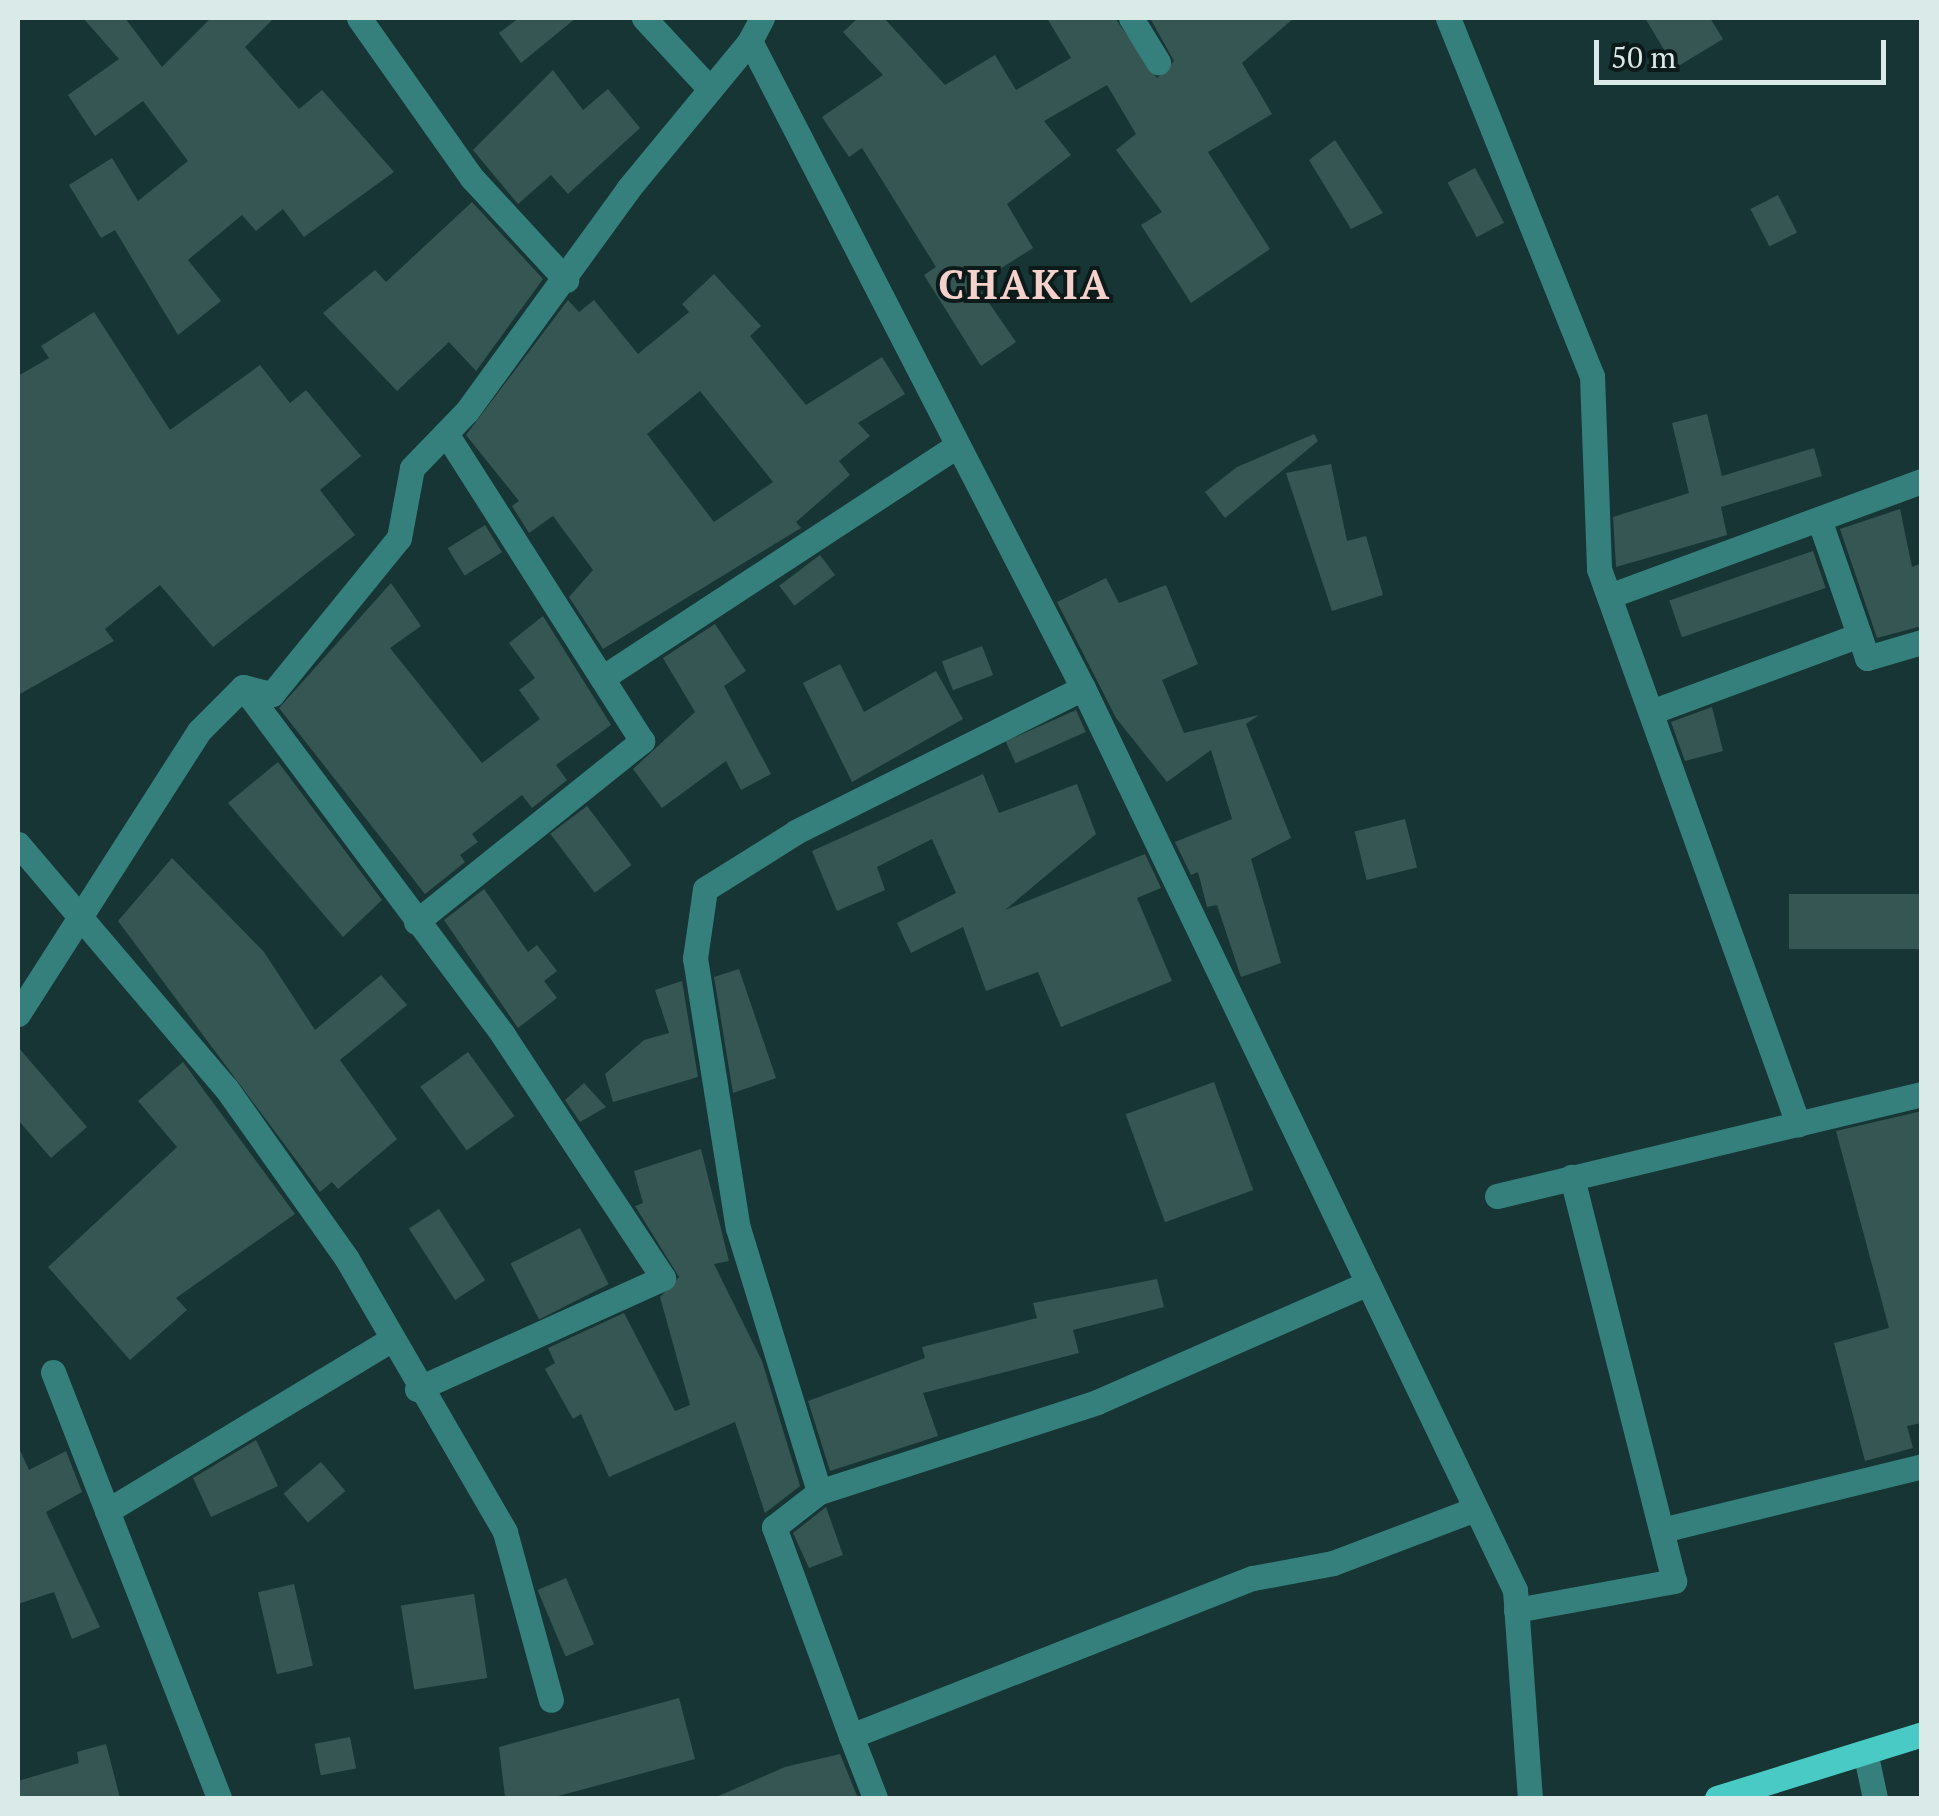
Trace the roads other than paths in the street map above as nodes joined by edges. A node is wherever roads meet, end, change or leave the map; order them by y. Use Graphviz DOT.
graph roads {
  1 [pos="360,18"];
  2 [pos="644,18"];
  3 [pos="762,18"];
  4 [pos="1131,18"];
  5 [pos="1448,18"];
  6 [pos="750,41"];
  7 [pos="1158,62"];
  8 [pos="710,90"];
  9 [pos="566,280"];
  10 [pos="446,434"];
  11 [pos="958,445"];
  12 [pos="1922,481"];
  13 [pos="1820,518"];
  14 [pos="1609,596"];
  15 [pos="1859,635"];
  16 [pos="1922,642"];
  17 [pos="602,678"];
  18 [pos="244,687"];
  19 [pos="1083,688"];
  20 [pos="1651,712"];
  21 [pos="18,844"];
  22 [pos="76,913"];
  23 [pos="416,922"];
  24 [pos="18,1014"];
  25 [pos="1922,1094"];
  26 [pos="1798,1124"];
  27 [pos="1572,1177"];
  28 [pos="1496,1196"];
  29 [pos="1366,1284"];
  30 [pos="390,1340"];
  31 [pos="54,1372"];
  32 [pos="416,1389"];
  33 [pos="1922,1466"];
  34 [pos="819,1492"];
  35 [pos="1475,1510"];
  36 [pos="108,1511"];
  37 [pos="1662,1530"];
  38 [pos="1516,1610"];
  39 [pos="551,1700"];
  40 [pos="1922,1734"];
  41 [pos="851,1736"];
  42 [pos="1866,1756"];
  43 [pos="219,1798"];
  44 [pos="875,1798"];
  45 [pos="1530,1798"];
  46 [pos="1717,1798"];
  47 [pos="1874,1798"];
  1 -- 9 [label="street"];
  2 -- 8 [label="street"];
  3 -- 6 [label="street"];
  4 -- 7 [label="street"];
  5 -- 14 [label="street"];
  6 -- 8 [label="street"];
  6 -- 11 [label="street"];
  8 -- 9 [label="street"];
  9 -- 10 [label="street"];
  10 -- 17 [label="street"];
  10 -- 18 [label="street"];
  11 -- 17 [label="street"];
  11 -- 19 [label="street"];
  12 -- 13 [label="street"];
  13 -- 14 [label="street"];
  13 -- 15 [label="street"];
  14 -- 20 [label="street"];
  15 -- 16 [label="street"];
  15 -- 20 [label="street"];
  17 -- 23 [label="street"];
  18 -- 22 [label="street"];
  18 -- 23 [label="street"];
  19 -- 29 [label="street"];
  19 -- 34 [label="street"];
  20 -- 26 [label="street"];
  21 -- 22 [label="street"];
  22 -- 24 [label="street"];
  22 -- 30 [label="street"];
  23 -- 32 [label="street"];
  25 -- 26 [label="street"];
  26 -- 27 [label="street"];
  27 -- 28 [label="street"];
  27 -- 37 [label="street"];
  29 -- 34 [label="street"];
  29 -- 35 [label="street"];
  30 -- 32 [label="street"];
  30 -- 36 [label="street"];
  31 -- 36 [label="street"];
  32 -- 39 [label="street"];
  33 -- 37 [label="street"];
  34 -- 41 [label="street"];
  35 -- 38 [label="street"];
  35 -- 41 [label="street"];
  36 -- 43 [label="street"];
  37 -- 38 [label="street"];
  38 -- 45 [label="street"];
  40 -- 42 [label="main road"];
  41 -- 44 [label="street"];
  42 -- 46 [label="main road"];
  42 -- 47 [label="street"];
}
